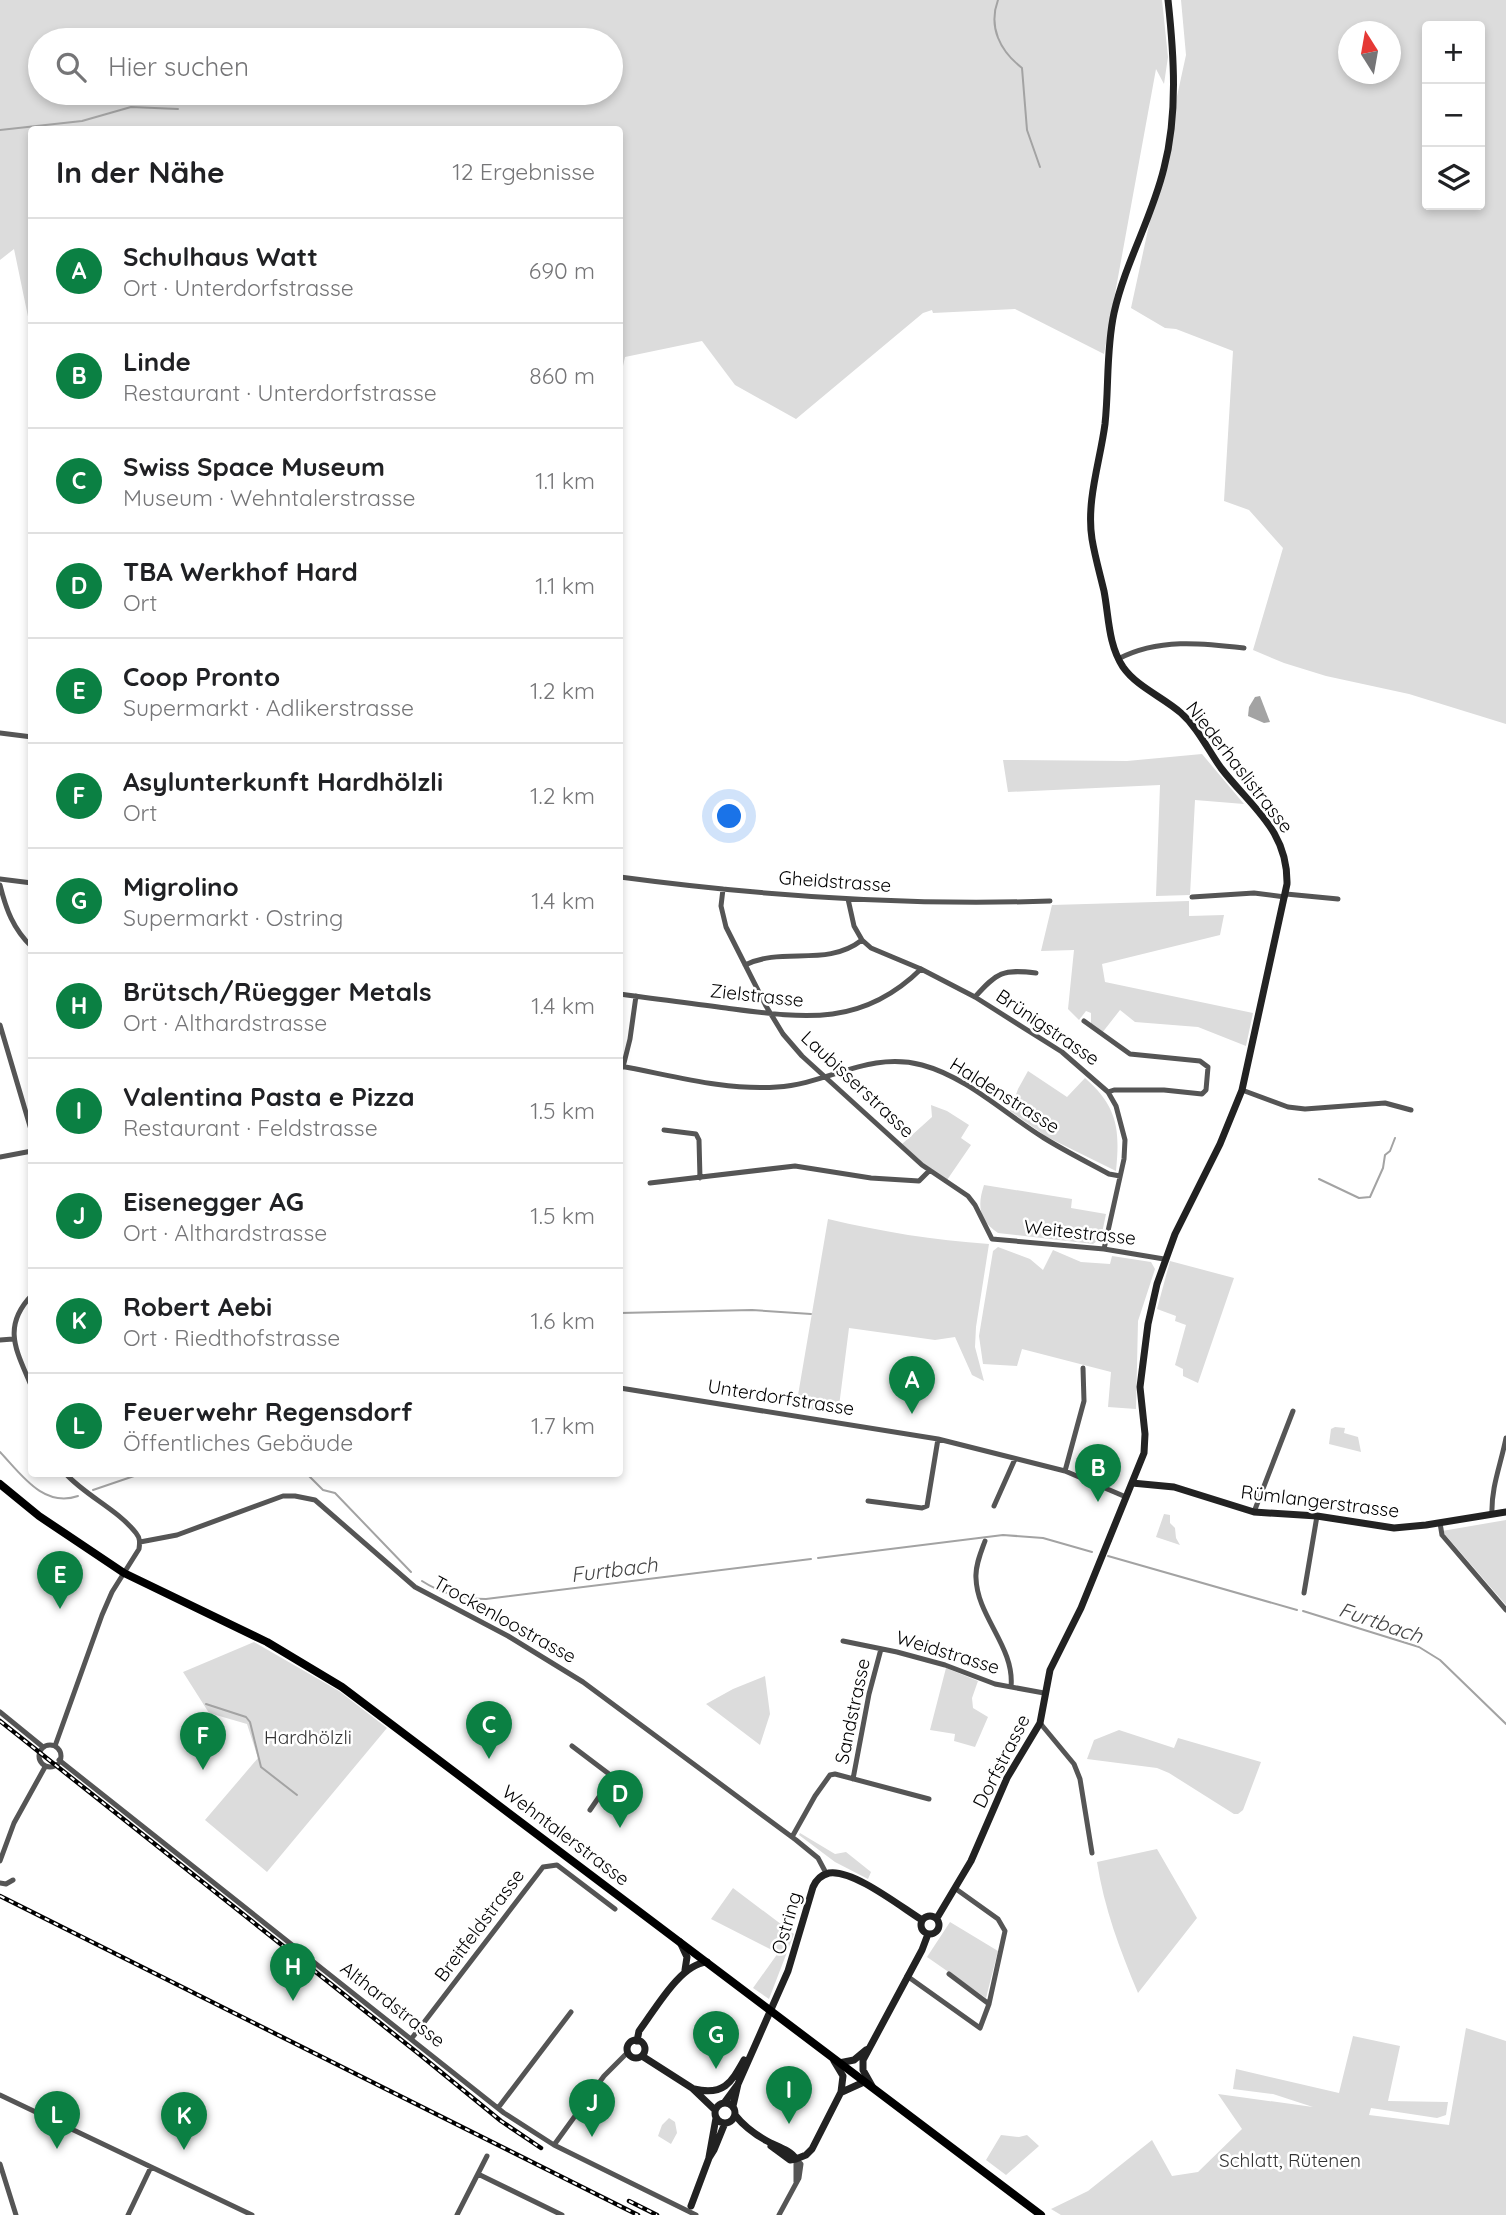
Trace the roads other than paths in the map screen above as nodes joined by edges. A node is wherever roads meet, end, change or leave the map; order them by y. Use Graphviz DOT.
graph roads {
  1 [pos="1168,0"];
  2 [pos="1244,648"];
  3 [pos="1118,659"];
  4 [pos="0,733"];
  5 [pos="28,736"];
  6 [pos="623,877"];
  7 [pos="0,879"];
  8 [pos="28,882"];
  9 [pos="0,885"];
  10 [pos="723,889"];
  11 [pos="1286,896"];
  12 [pos="1192,897"];
  13 [pos="848,899"];
  14 [pos="1338,899"];
  15 [pos="1050,901"];
  16 [pos="862,940"];
  17 [pos="28,942"];
  18 [pos="745,965"];
  19 [pos="921,969"];
  20 [pos="1036,973"];
  21 [pos="623,994"];
  22 [pos="636,996"];
  23 [pos="975,997"];
  24 [pos="770,1014"];
  25 [pos="1084,1021"];
  26 [pos="0,1026"];
  27 [pos="623,1061"];
  28 [pos="623,1067"];
  29 [pos="824,1076"];
  30 [pos="1242,1090"];
  31 [pos="1108,1092"];
  32 [pos="1411,1110"];
  33 [pos="28,1120"];
  34 [pos="664,1130"];
  35 [pos="28,1152"];
  36 [pos="0,1157"];
  37 [pos="929,1171"];
  38 [pos="1121,1176"];
  39 [pos="700,1178"];
  40 [pos="650,1183"];
  41 [pos="992,1239"];
  42 [pos="1104,1249"];
  43 [pos="1164,1259"];
  44 [pos="28,1300"];
  45 [pos="13,1339"];
  46 [pos="0,1340"];
  47 [pos="1083,1368"];
  48 [pos="28,1380"];
  49 [pos="623,1388"];
  50 [pos="1293,1411"];
  51 [pos="1506,1438"];
  52 [pos="938,1439"];
  53 [pos="1014,1458"];
  54 [pos="1065,1471"];
  55 [pos="69,1477"];
  56 [pos="1132,1483"];
  57 [pos="0,1484"];
  58 [pos="1126,1497"];
  59 [pos="868,1501"];
  60 [pos="994,1506"];
  61 [pos="1254,1512"];
  62 [pos="1506,1512"];
  63 [pos="1492,1514"];
  64 [pos="1317,1516"];
  65 [pos="1440,1523"];
  66 [pos="985,1541"];
  67 [pos="140,1542"];
  68 [pos="124,1573"];
  69 [pos="1304,1593"];
  70 [pos="1506,1610"];
  71 [pos="843,1641"];
  72 [pos="881,1648"];
  73 [pos="1011,1687"];
  74 [pos="1044,1693"];
  75 [pos="0,1712"];
  76 [pos="1040,1723"];
  77 [pos="55,1746"];
  78 [pos="572,1746"];
  79 [pos="43,1747"];
  80 [pos="59,1760"];
  81 [pos="46,1767"];
  82 [pos="853,1779"];
  83 [pos="929,1800"];
  84 [pos="590,1810"];
  85 [pos="792,1837"];
  86 [pos="1092,1853"];
  87 [pos="0,1861"];
  88 [pos="826,1874"];
  89 [pos="13,1880"];
  90 [pos="0,1882"];
  91 [pos="956,1889"];
  92 [pos="615,1909"];
  93 [pos="937,1918"];
  94 [pos="922,1920"];
  95 [pos="928,1934"];
  96 [pos="679,1941"];
  97 [pos="707,1962"];
  98 [pos="684,1971"];
  99 [pos="949,1974"];
  100 [pos="907,1976"];
  101 [pos="989,2004"];
  102 [pos="571,2012"];
  103 [pos="412,2038"];
  104 [pos="637,2040"];
  105 [pos="867,2049"];
  106 [pos="753,2052"];
  107 [pos="627,2053"];
  108 [pos="642,2056"];
  109 [pos="835,2060"];
  110 [pos="864,2081"];
  111 [pos="738,2084"];
  112 [pos="873,2088"];
  113 [pos="695,2091"];
  114 [pos="841,2092"];
  115 [pos="0,2095"];
  116 [pos="722,2103"];
  117 [pos="498,2108"];
  118 [pos="734,2110"];
  119 [pos="715,2114"];
  120 [pos="728,2122"];
  121 [pos="751,2130"];
  122 [pos="554,2145"];
  123 [pos="486,2156"];
  124 [pos="709,2158"];
  125 [pos="796,2159"];
  126 [pos="0,2164"];
  127 [pos="151,2167"];
  128 [pos="478,2174"];
  129 [pos="691,2206"];
  130 [pos="16,2215"];
  131 [pos="128,2215"];
  132 [pos="252,2215"];
  133 [pos="457,2215"];
  134 [pos="562,2215"];
  135 [pos="696,2215"];
  136 [pos="779,2215"];
  137 [pos="1041,2215"];
  1 -- 3 [label="street, Niederhaslistrasse"];
  2 -- 3 [label="street"];
  3 -- 11 [label="street, Niederhaslistrasse"];
  4 -- 5 [label="street"];
  6 -- 10 [label="street, Gheidstrasse"];
  7 -- 8 [label="street"];
  9 -- 17 [label="street"];
  10 -- 13 [label="street, Gheidstrasse"];
  10 -- 18 [label="street, Laubisserstrasse"];
  11 -- 12 [label="street"];
  11 -- 14 [label="street"];
  11 -- 30 [label="street, Niederhaslistrasse"];
  13 -- 15 [label="street, Gheidstrasse"];
  13 -- 16 [label="street"];
  16 -- 18 [label="street"];
  16 -- 19 [label="street, Brünigstrasse"];
  18 -- 24 [label="street, Laubisserstrasse"];
  19 -- 23 [label="street, Brünigstrasse"];
  19 -- 24 [label="street, Zielstrasse"];
  20 -- 23 [label="street"];
  21 -- 22 [label="street, Zielstrasse"];
  22 -- 24 [label="street, Zielstrasse"];
  22 -- 27 [label="street"];
  23 -- 31 [label="street, Brünigstrasse"];
  24 -- 29 [label="street, Laubisserstrasse"];
  25 -- 31 [label="street"];
  26 -- 33 [label="street"];
  28 -- 29 [label="street, Haldenstrasse"];
  29 -- 37 [label="street, Laubisserstrasse"];
  29 -- 38 [label="street, Haldenstrasse"];
  30 -- 32 [label="street"];
  30 -- 43 [label="street, Niederhaslistrasse"];
  31 -- 38 [label="street, Brünigstrasse"];
  34 -- 39 [label="street"];
  35 -- 36 [label="street"];
  37 -- 39 [label="street"];
  37 -- 41 [label="street, Laubisserstrasse"];
  38 -- 42 [label="street, Brünigstrasse"];
  39 -- 40 [label="street"];
  41 -- 42 [label="street, Weitestrasse"];
  42 -- 43 [label="street, Weitestrasse"];
  43 -- 56 [label="street, Niederhaslistrasse"];
  44 -- 45 [label="street"];
  45 -- 46 [label="street"];
  45 -- 48 [label="street"];
  47 -- 54 [label="street"];
  49 -- 52 [label="street, Unterdorfstrasse"];
  50 -- 61 [label="street"];
  51 -- 63 [label="street"];
  52 -- 53 [label="street, Unterdorfstrasse"];
  52 -- 59 [label="street"];
  53 -- 54 [label="street, Unterdorfstrasse"];
  53 -- 60 [label="street"];
  54 -- 58 [label="street, Unterdorfstrasse"];
  55 -- 67 [label="street"];
  56 -- 58 [label="street, Niederhaslistrasse"];
  56 -- 61 [label="street, Rümlangerstrasse"];
  57 -- 68 [label="main road, Wehntalerstrasse"];
  58 -- 74 [label="street, Dorfstrasse"];
  61 -- 64 [label="street, Rümlangerstrasse"];
  62 -- 63 [label="street, Rümlangerstrasse"];
  63 -- 65 [label="street, Rümlangerstrasse"];
  64 -- 65 [label="street, Rümlangerstrasse"];
  64 -- 69 [label="street"];
  65 -- 70 [label="street"];
  66 -- 73 [label="street"];
  67 -- 68 [label="street"];
  67 -- 85 [label="street, Trockenloostrasse"];
  68 -- 77 [label="street"];
  68 -- 96 [label="main road, Wehntalerstrasse"];
  71 -- 72 [label="street, Weidstrasse"];
  72 -- 73 [label="street, Weidstrasse"];
  72 -- 82 [label="street, Sandstrasse"];
  73 -- 74 [label="street, Weidstrasse"];
  74 -- 76 [label="street, Dorfstrasse"];
  75 -- 79 [label="street"];
  76 -- 86 [label="street"];
  76 -- 91 [label="street, Dorfstrasse"];
  77 -- 79 [label="street"];
  77 -- 80 [label="street"];
  78 -- 84 [label="street"];
  79 -- 81 [label="street"];
  80 -- 81 [label="street"];
  80 -- 103 [label="street, Althardstrasse"];
  81 -- 87 [label="street"];
  82 -- 83 [label="street"];
  82 -- 85 [label="street"];
  85 -- 88 [label="street, Trockenloostrasse"];
  88 -- 94 [label="street"];
  88 -- 106 [label="street, Ostring"];
  89 -- 90 [label="street"];
  91 -- 93 [label="street, Dorfstrasse"];
  91 -- 101 [label="street"];
  92 -- 103 [label="street, Breitfeldstrasse"];
  93 -- 94 [label="street"];
  93 -- 95 [label="street"];
  94 -- 95 [label="street"];
  95 -- 100 [label="street"];
  96 -- 97 [label="main road, Wehntalerstrasse"];
  96 -- 98 [label="street"];
  97 -- 98 [label="street"];
  97 -- 109 [label="main road, Wehntalerstrasse"];
  98 -- 104 [label="street"];
  99 -- 101 [label="street"];
  100 -- 101 [label="street"];
  100 -- 105 [label="street"];
  102 -- 117 [label="street"];
  103 -- 117 [label="street, Althardstrasse"];
  104 -- 107 [label="street"];
  104 -- 108 [label="street"];
  105 -- 109 [label="street"];
  105 -- 112 [label="street"];
  106 -- 111 [label="street, Ostring"];
  106 -- 113 [label="street"];
  107 -- 108 [label="street"];
  107 -- 122 [label="street"];
  108 -- 113 [label="street"];
  109 -- 110 [label="main road, Wehntalerstrasse"];
  109 -- 114 [label="street"];
  110 -- 112 [label="main road, Wehntalerstrasse"];
  110 -- 114 [label="street"];
  111 -- 116 [label="street, Ostring"];
  111 -- 118 [label="street, Ostring"];
  112 -- 137 [label="main road, Wehntalerstrasse"];
  113 -- 116 [label="street"];
  113 -- 119 [label="street"];
  114 -- 125 [label="street"];
  115 -- 127 [label="street"];
  116 -- 118 [label="street"];
  116 -- 119 [label="street, Ostring"];
  117 -- 122 [label="street, Althardstrasse"];
  118 -- 120 [label="street"];
  118 -- 121 [label="street"];
  119 -- 120 [label="street"];
  119 -- 124 [label="street"];
  120 -- 121 [label="street"];
  120 -- 124 [label="street"];
  121 -- 125 [label="street"];
  122 -- 135 [label="street, Althardstrasse"];
  123 -- 128 [label="street"];
  124 -- 129 [label="street"];
  125 -- 136 [label="street"];
  126 -- 130 [label="street"];
  127 -- 131 [label="street"];
  127 -- 132 [label="street"];
  128 -- 133 [label="street"];
  128 -- 134 [label="street"];
}
